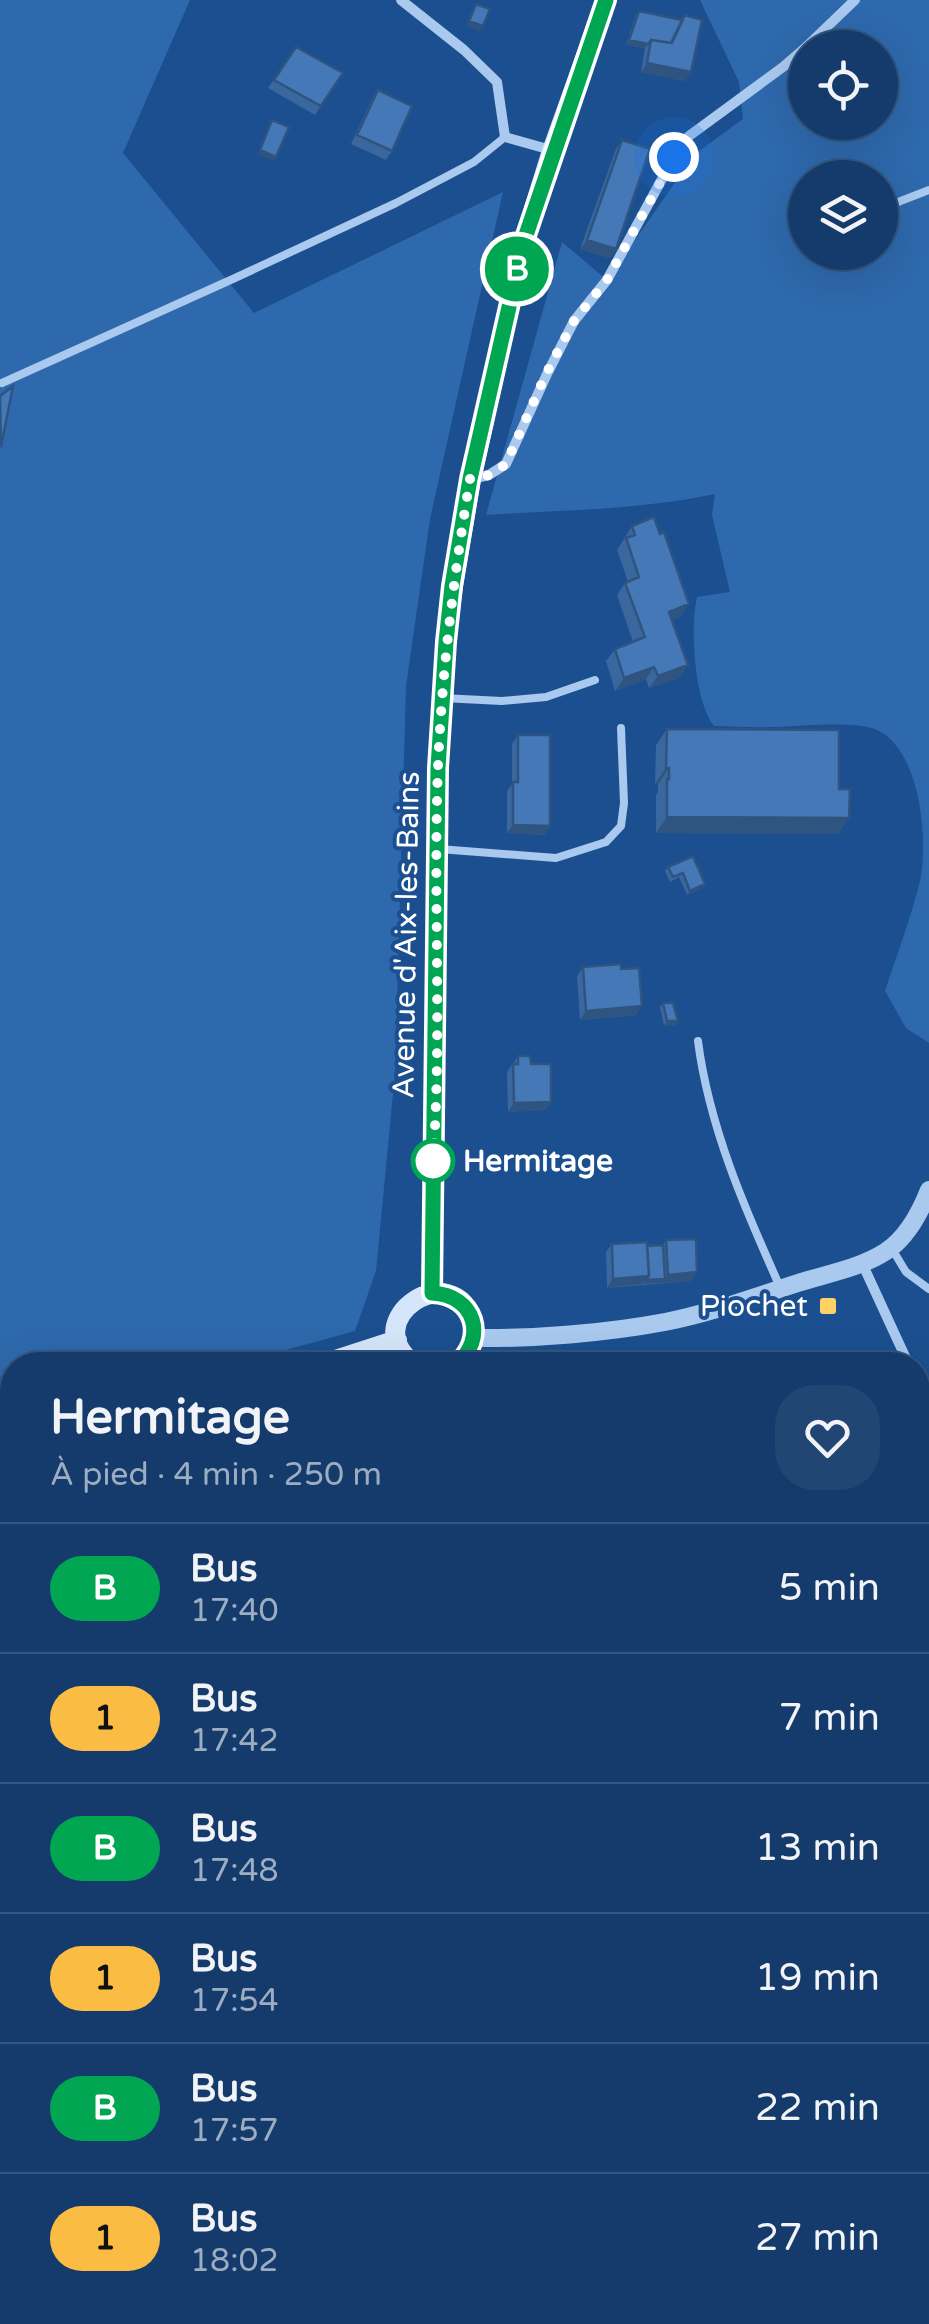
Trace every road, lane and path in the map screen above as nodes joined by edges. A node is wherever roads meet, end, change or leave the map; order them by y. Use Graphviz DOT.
graph roads {
  1 [pos="400,0"];
  2 [pos="606,0"];
  3 [pos="855,0"];
  4 [pos="824,30"];
  5 [pos="788,63"];
  6 [pos="505,137"];
  7 [pos="552,150"];
  8 [pos="929,190"];
  9 [pos="898,201"];
  10 [pos="2,382"];
  11 [pos="470,479"];
  12 [pos="595,680"];
  13 [pos="442,698"];
  14 [pos="621,728"];
  15 [pos="438,849"];
  16 [pos="698,1041"];
  17 [pos="929,1190"];
  18 [pos="891,1247"];
  19 [pos="862,1263"];
  20 [pos="781,1288"];
  21 [pos="929,1290"];
  22 [pos="432,1293"];
  23 [pos="474,1338"];
  24 [pos="397,1340"];
  25 [pos="360,1352"];
  26 [pos="402,1352"];
  27 [pos="469,1352"];
  28 [pos="904,1352"];
  1 -- 6 [label="street"];
  2 -- 7 [label="main road, Avenue d'Aix-les-Bains"];
  3 -- 4 [label="street"];
  5 -- 11 [label="street"];
  6 -- 7 [label="street"];
  6 -- 10 [label="lane"];
  7 -- 11 [label="main road, Avenue d'Aix-les-Bains"];
  8 -- 9 [label="lane"];
  11 -- 13 [label="main road, Avenue d'Aix-les-Bains"];
  12 -- 13 [label="lane"];
  13 -- 15 [label="main road, Avenue d'Aix-les-Bains"];
  14 -- 15 [label="lane"];
  15 -- 22 [label="main road, Avenue d'Aix-les-Bains"];
  16 -- 20 [label="lane"];
  17 -- 18 [label="street"];
  18 -- 19 [label="street"];
  18 -- 21 [label="lane"];
  19 -- 20 [label="street"];
  19 -- 28 [label="street"];
  20 -- 23 [label="street"];
  22 -- 23 [label="main road"];
  22 -- 24 [label="main road"];
  23 -- 27 [label="main road"];
  24 -- 25 [label="main road"];
  24 -- 26 [label="main road"];
}
